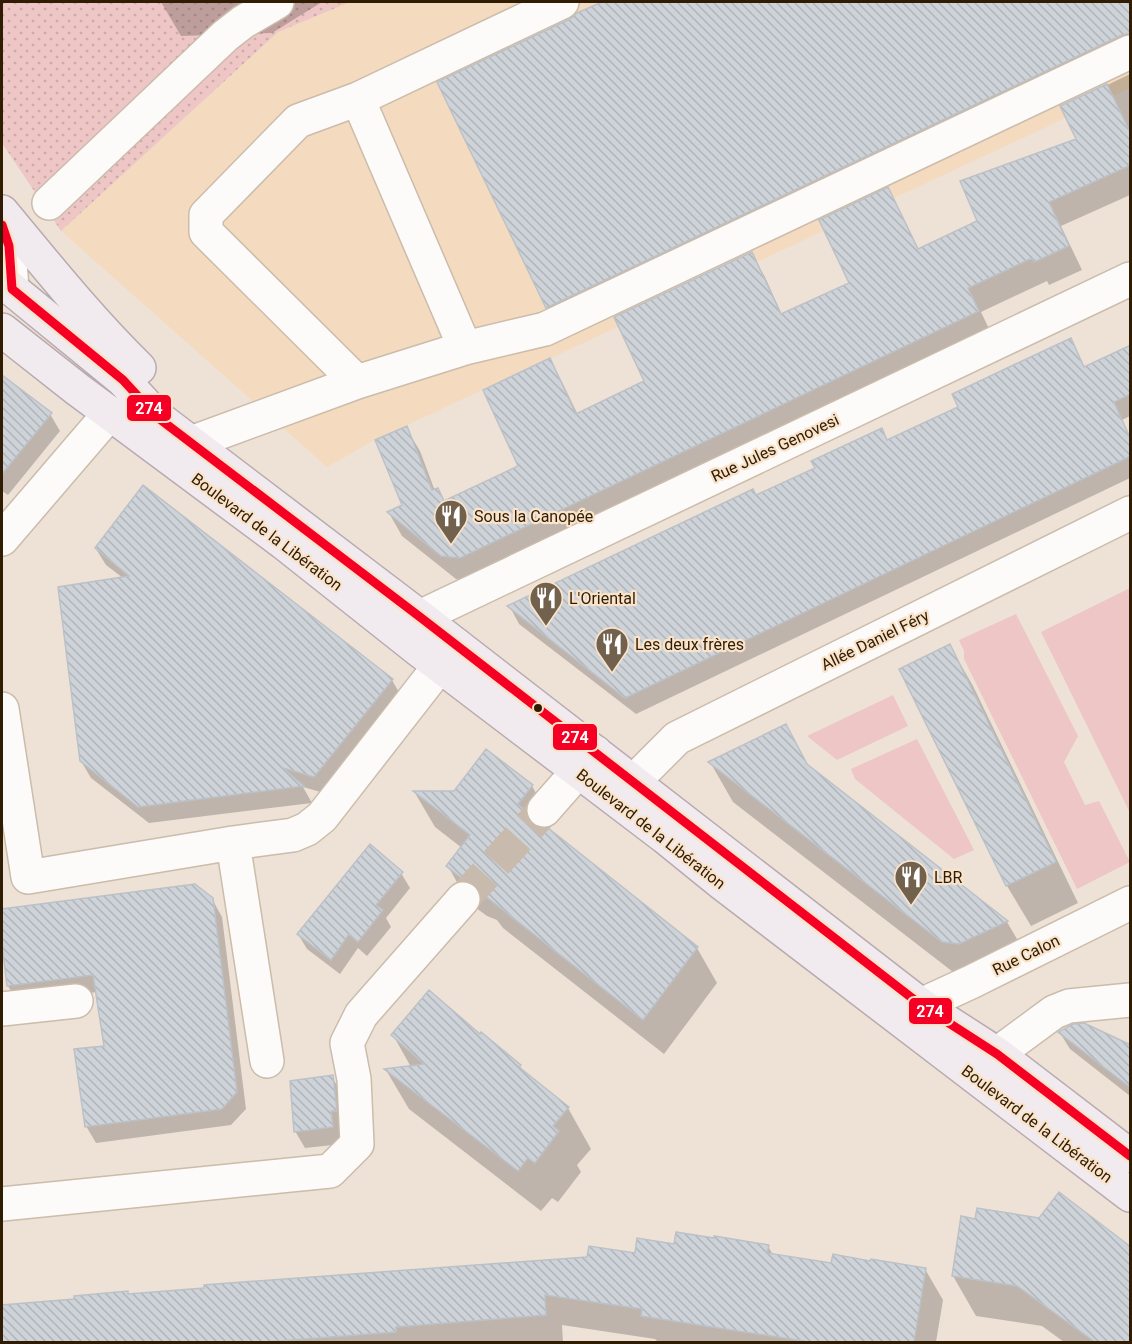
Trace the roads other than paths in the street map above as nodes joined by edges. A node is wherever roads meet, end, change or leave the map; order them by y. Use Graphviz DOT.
graph roads {
  1 [pos="277,2"];
  2 [pos="562,2"];
  3 [pos="1131,52"];
  4 [pos="358,99"];
  5 [pos="49,203"];
  6 [pos="2,212"];
  7 [pos="2,225"];
  8 [pos="1131,279"];
  9 [pos="5,288"];
  10 [pos="2,330"];
  11 [pos="465,348"];
  12 [pos="357,382"];
  13 [pos="110,413"];
  14 [pos="201,439"];
  15 [pos="1131,513"];
  16 [pos="2,539"];
  17 [pos="420,617"];
  18 [pos="448,656"];
  19 [pos="2,709"];
  20 [pos="586,762"];
  21 [pos="632,783"];
  22 [pos="544,810"];
  23 [pos="233,843"];
  24 [pos="15,880"];
  25 [pos="463,899"];
  26 [pos="1131,903"];
  27 [pos="1131,1000"];
  28 [pos="76,1001"];
  29 [pos="921,1005"];
  30 [pos="2,1009"];
  31 [pos="267,1061"];
  32 [pos="987,1066"];
  33 [pos="1131,1156"];
  34 [pos="1131,1195"];
  35 [pos="2,1204"];
  1 -- 5 [label="street"];
  2 -- 4 [label="street"];
  3 -- 11 [label="street"];
  4 -- 11 [label="street"];
  4 -- 12 [label="street"];
  6 -- 14 [label="main road"];
  7 -- 9 [label="street"];
  8 -- 17 [label="street, Rue Jules Genovesi"];
  9 -- 14 [label="main road, Boulevard de la Libération"];
  10 -- 13 [label="main road, Boulevard de la Libération"];
  11 -- 12 [label="street"];
  12 -- 14 [label="street"];
  13 -- 16 [label="street"];
  13 -- 18 [label="main road, Boulevard de la Libération"];
  14 -- 17 [label="main road, Boulevard de la Libération"];
  15 -- 21 [label="street, Allée Daniel Féry"];
  17 -- 18 [label="main road, Boulevard de la Libération"];
  18 -- 20 [label="main road, Boulevard de la Libération"];
  18 -- 23 [label="street"];
  19 -- 24 [label="street"];
  20 -- 21 [label="main road, Boulevard de la Libération"];
  20 -- 22 [label="street"];
  20 -- 32 [label="main road, Boulevard de la Libération"];
  21 -- 29 [label="main road, Boulevard de la Libération"];
  23 -- 24 [label="street"];
  23 -- 31 [label="street"];
  25 -- 35 [label="street"];
  26 -- 29 [label="street, Rue Calon"];
  27 -- 32 [label="street"];
  28 -- 30 [label="street"];
  29 -- 32 [label="main road, Boulevard de la Libération"];
  32 -- 33 [label="main road, Boulevard de la Libération"];
  32 -- 34 [label="main road, Boulevard de la Libération"];
}
